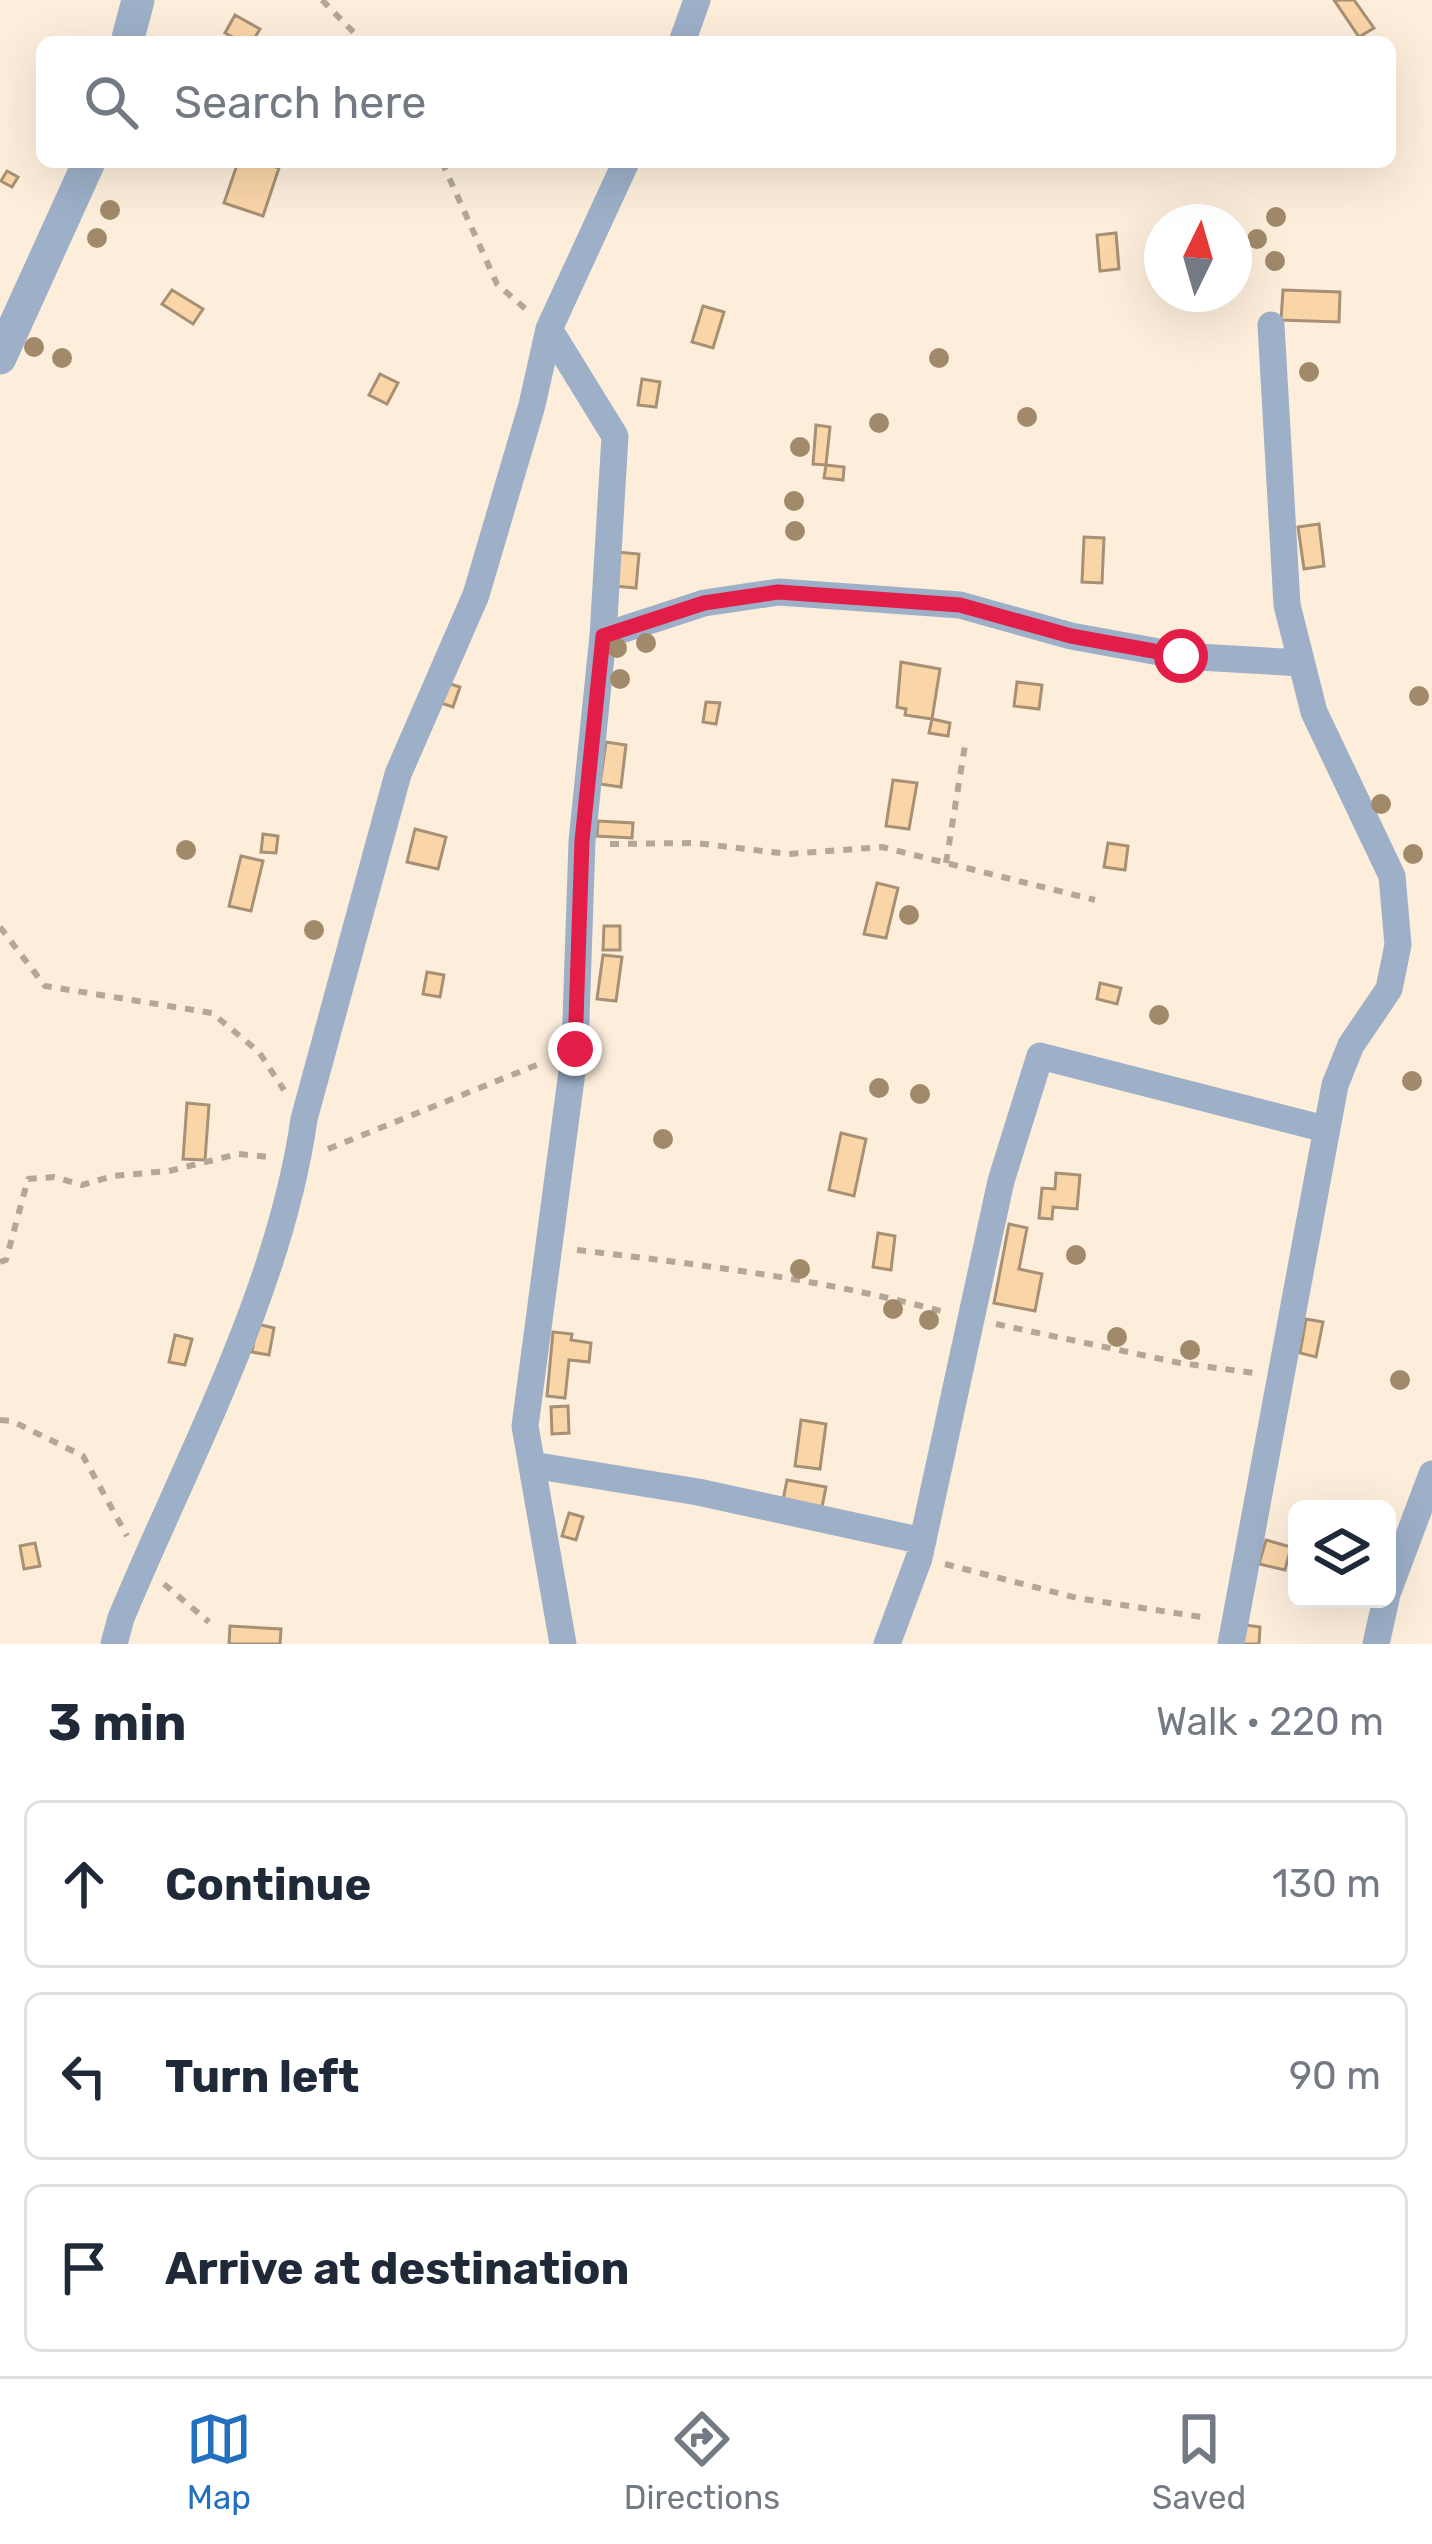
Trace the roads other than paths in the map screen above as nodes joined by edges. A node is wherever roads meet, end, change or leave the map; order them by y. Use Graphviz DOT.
graph roads {
  1 [pos="138,0"];
  2 [pos="697,0"];
  3 [pos="129,36"];
  4 [pos="684,36"];
  5 [pos="87,168"];
  6 [pos="623,168"];
  7 [pos="1271,325"];
  8 [pos="549,329"];
  9 [pos="0,358"];
  10 [pos="603,636"];
  11 [pos="1301,663"];
  12 [pos="1325,1129"];
  13 [pos="532,1465"];
  14 [pos="1432,1474"];
  15 [pos="921,1549"];
  16 [pos="1396,1570"];
  17 [pos="1384,1608"];
  18 [pos="1233,1633"];
  19 [pos="114,1644"];
  20 [pos="563,1644"];
  21 [pos="887,1644"];
  22 [pos="1376,1644"];
  1 -- 3 [label="street"];
  2 -- 4 [label="street"];
  5 -- 9 [label="street"];
  6 -- 8 [label="street"];
  7 -- 11 [label="street"];
  8 -- 10 [label="street"];
  8 -- 19 [label="street"];
  10 -- 11 [label="street"];
  10 -- 13 [label="street"];
  11 -- 12 [label="street"];
  12 -- 15 [label="street"];
  12 -- 18 [label="street"];
  13 -- 15 [label="street"];
  13 -- 20 [label="street"];
  14 -- 16 [label="street"];
  15 -- 21 [label="street"];
  17 -- 22 [label="street"];
}
